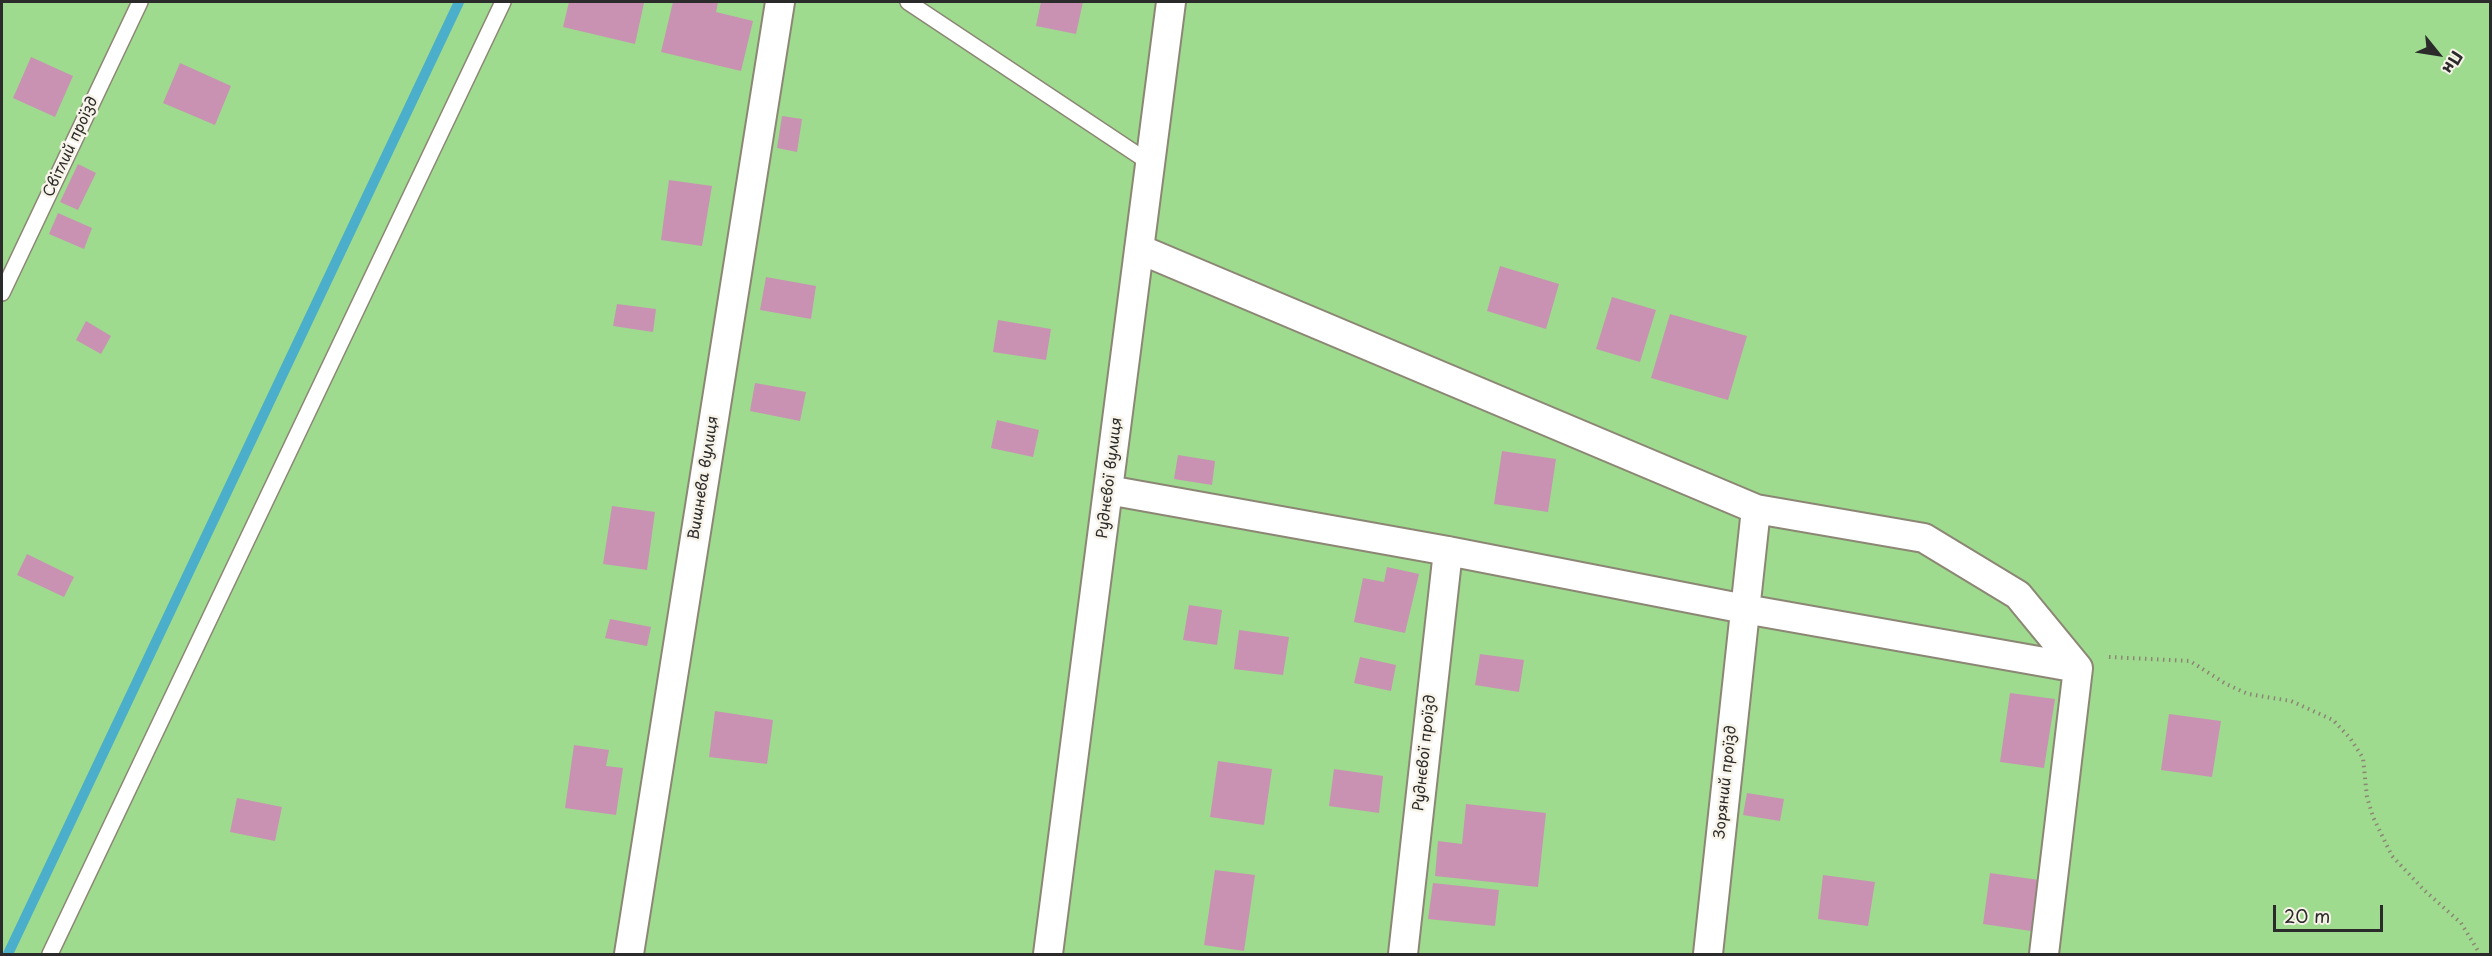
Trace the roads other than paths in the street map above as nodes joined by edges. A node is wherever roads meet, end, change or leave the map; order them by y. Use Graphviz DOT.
graph roads {
  1 [pos="140,2"];
  2 [pos="503,2"];
  3 [pos="780,2"];
  4 [pos="908,2"];
  5 [pos="1171,2"];
  6 [pos="1150,163"];
  7 [pos="1139,249"];
  8 [pos="2,293"];
  9 [pos="1108,490"];
  10 [pos="1756,508"];
  11 [pos="1448,551"];
  12 [pos="1744,609"];
  13 [pos="2078,668"];
  14 [pos="50,954"];
  15 [pos="629,954"];
  16 [pos="1048,954"];
  17 [pos="1403,954"];
  18 [pos="1708,954"];
  19 [pos="2044,954"];
  1 -- 8 [label="lane, Світлий проїзд"];
  2 -- 14 [label="lane"];
  3 -- 15 [label="street, Вишнева вулиця"];
  4 -- 6 [label="lane"];
  5 -- 6 [label="street, Руднєвої вулиця"];
  6 -- 7 [label="street, Руднєвої вулиця"];
  7 -- 9 [label="street, Руднєвої вулиця"];
  7 -- 10 [label="street"];
  9 -- 11 [label="street"];
  9 -- 16 [label="street, Руднєвої вулиця"];
  10 -- 12 [label="street, Зоряний проїзд"];
  10 -- 13 [label="street"];
  11 -- 12 [label="street"];
  11 -- 17 [label="street, Руднєвої проїзд"];
  12 -- 13 [label="street"];
  12 -- 18 [label="street, Зоряний проїзд"];
  13 -- 19 [label="street"];
}
